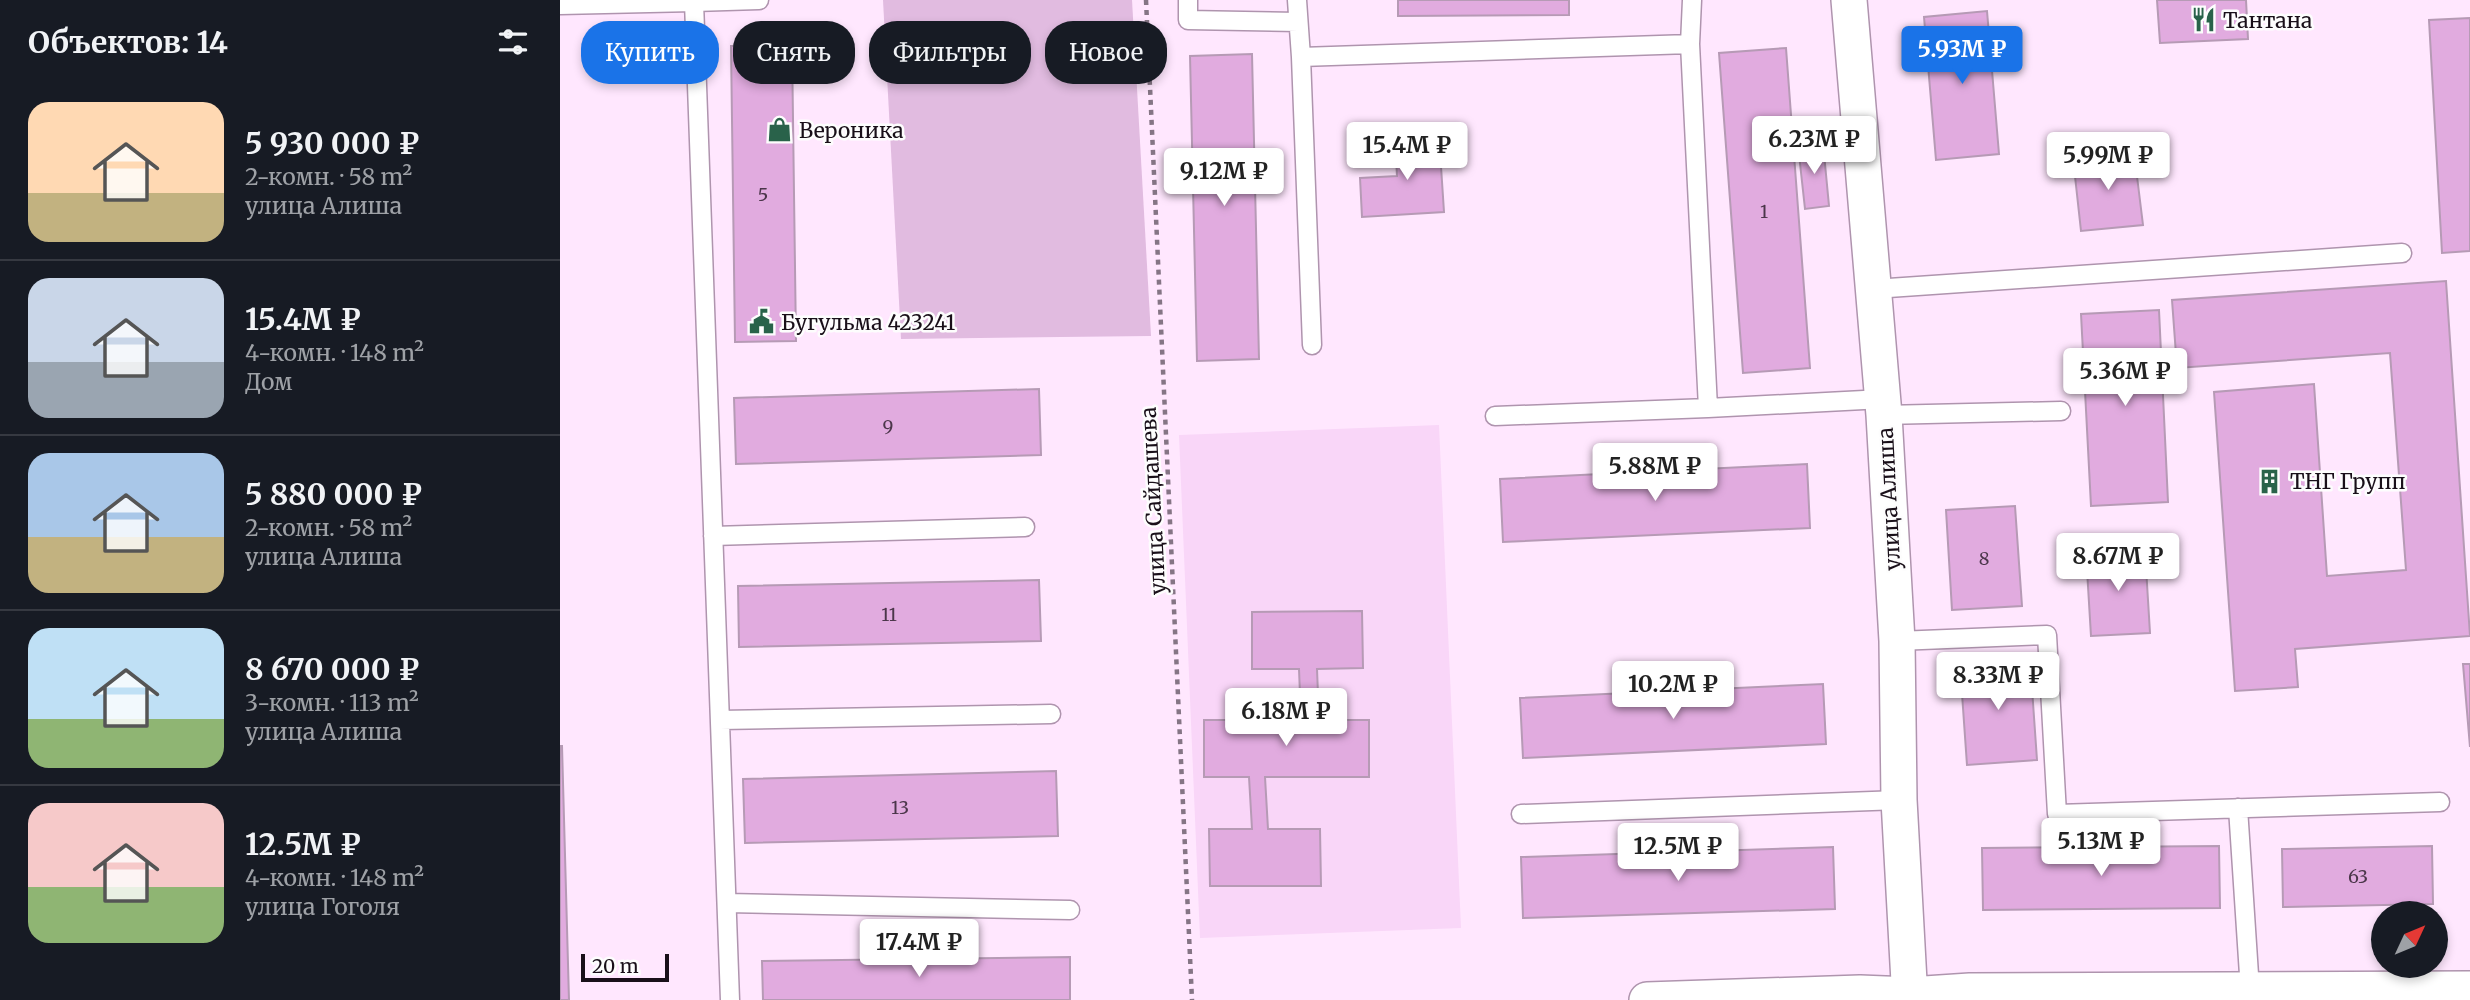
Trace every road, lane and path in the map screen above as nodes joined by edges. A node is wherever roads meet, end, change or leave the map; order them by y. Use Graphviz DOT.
graph roads {
  1 [pos="759,0"];
  2 [pos="1146,0"];
  3 [pos="1188,0"];
  4 [pos="1297,0"];
  5 [pos="1692,0"];
  6 [pos="1849,0"];
  7 [pos="694,2"];
  8 [pos="560,5"];
  9 [pos="1298,22"];
  10 [pos="1690,44"];
  11 [pos="1301,57"];
  12 [pos="2402,253"];
  13 [pos="1874,289"];
  14 [pos="1312,345"];
  15 [pos="1884,407"];
  16 [pos="1709,408"];
  17 [pos="2061,411"];
  18 [pos="1495,415"];
  19 [pos="1025,527"];
  20 [pos="713,536"];
  21 [pos="1897,641"];
  22 [pos="1051,714"];
  23 [pos="720,720"];
  24 [pos="1899,800"];
  25 [pos="2440,802"];
  26 [pos="2238,808"];
  27 [pos="1521,814"];
  28 [pos="727,903"];
  29 [pos="1070,910"];
  30 [pos="2470,989"];
  31 [pos="2250,990"];
  32 [pos="1910,997"];
  33 [pos="730,1000"];
  34 [pos="1192,1000"];
  35 [pos="1647,1000"];
  1 -- 7 [label="lane"];
  2 -- 34 [label="path, улица Сайдашева"];
  3 -- 9 [label="lane"];
  4 -- 9 [label="lane"];
  5 -- 10 [label="lane"];
  6 -- 13 [label="street, улица Алиша"];
  7 -- 8 [label="lane"];
  7 -- 20 [label="lane"];
  9 -- 11 [label="lane"];
  10 -- 11 [label="lane"];
  10 -- 16 [label="lane"];
  11 -- 14 [label="lane"];
  12 -- 13 [label="lane"];
  13 -- 15 [label="street, улица Алиша"];
  15 -- 16 [label="lane"];
  15 -- 17 [label="lane"];
  15 -- 21 [label="street, улица Алиша"];
  16 -- 18 [label="lane"];
  19 -- 20 [label="lane"];
  20 -- 23 [label="lane"];
  21 -- 24 [label="street, улица Алиша"];
  21 -- 26 [label="lane"];
  22 -- 23 [label="lane"];
  23 -- 28 [label="lane"];
  24 -- 27 [label="lane"];
  24 -- 32 [label="street, улица Алиша"];
  25 -- 26 [label="lane"];
  26 -- 31 [label="lane"];
  28 -- 29 [label="lane"];
  28 -- 33 [label="lane"];
  30 -- 31 [label="street"];
  31 -- 32 [label="street"];
  32 -- 35 [label="street"];
}
